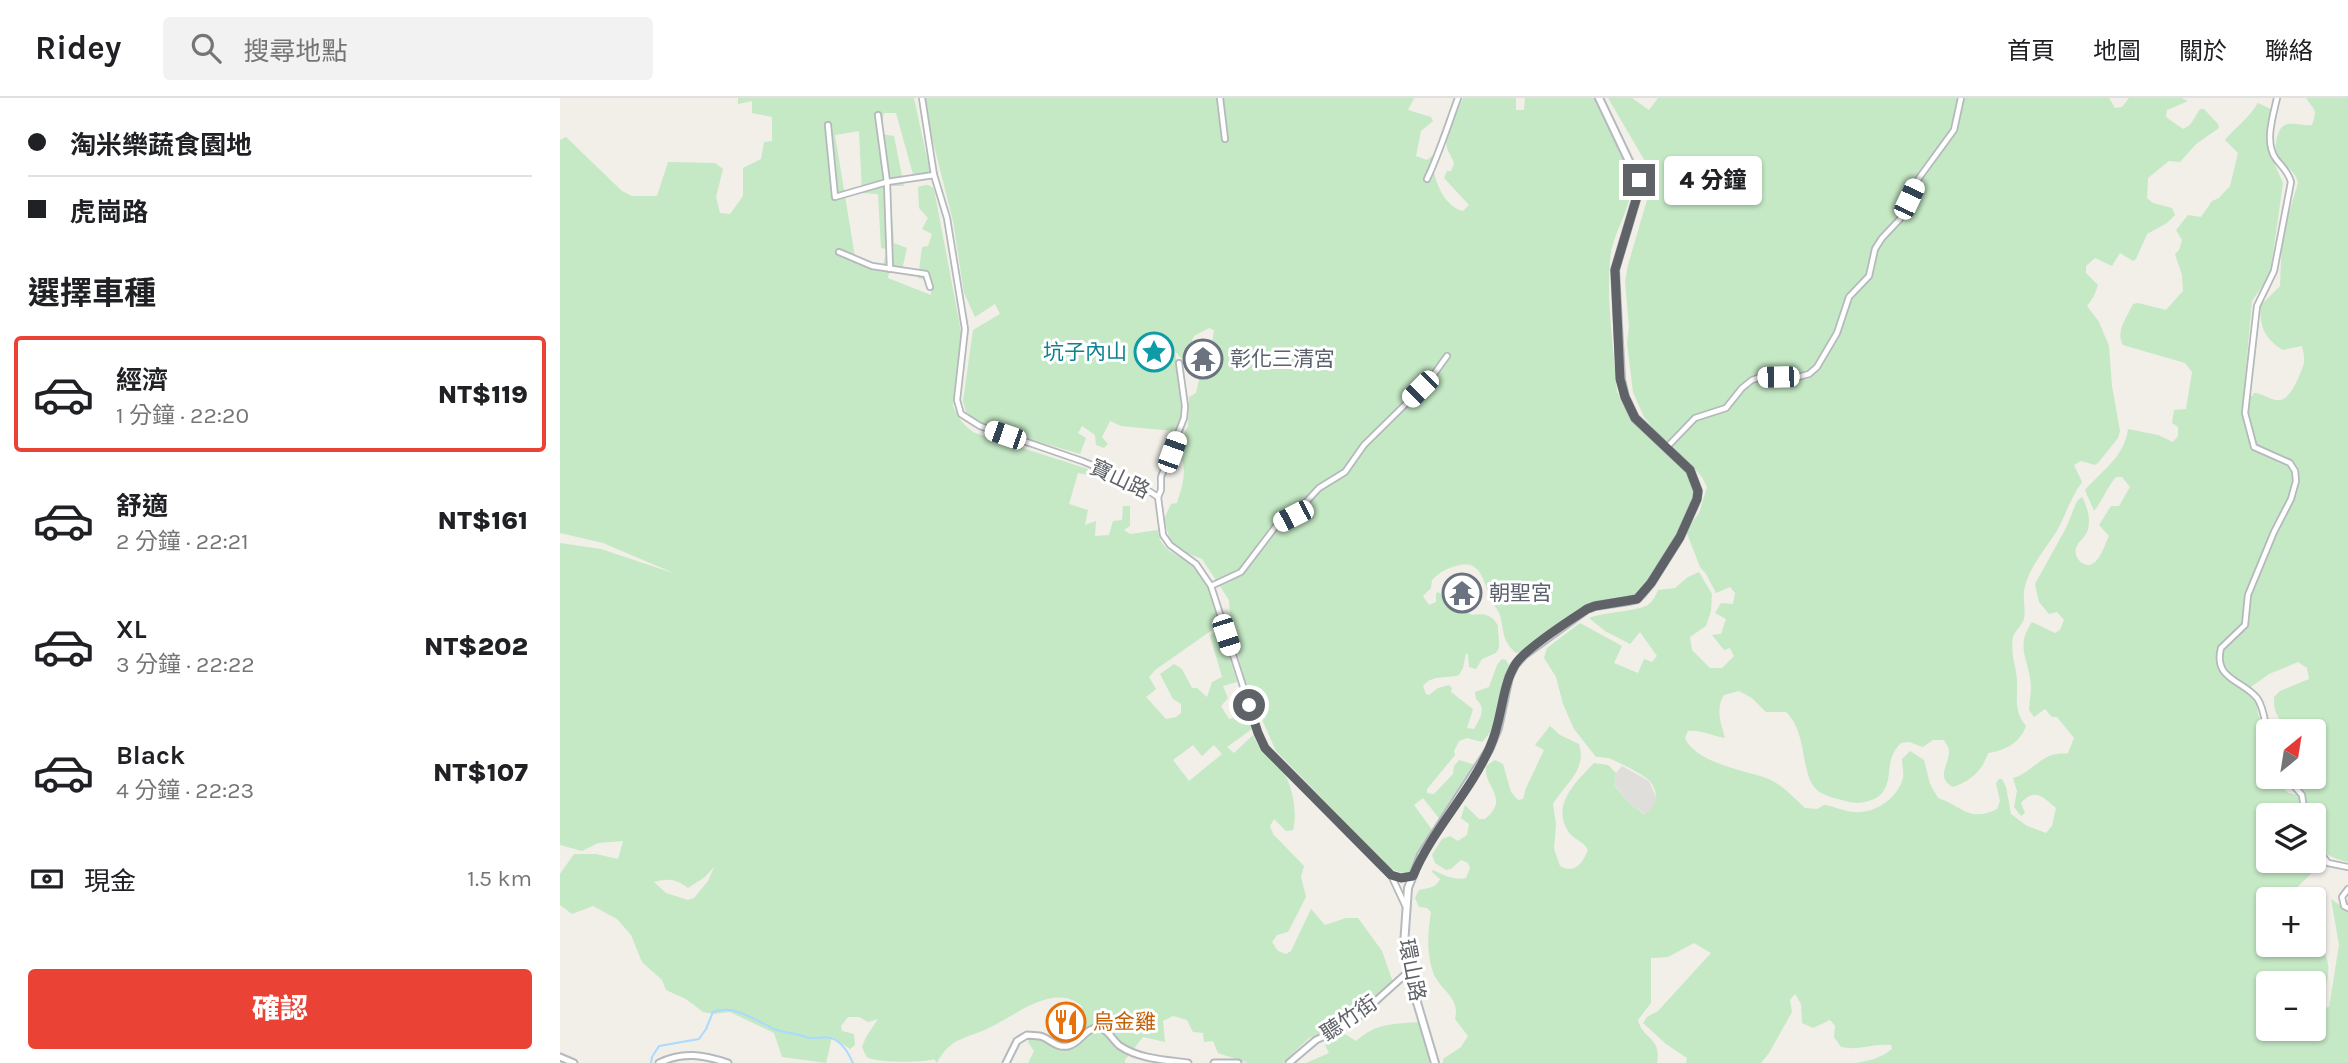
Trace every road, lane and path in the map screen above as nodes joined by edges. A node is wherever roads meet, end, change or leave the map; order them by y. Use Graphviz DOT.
graph roads {
  1 [pos="922,98"];
  2 [pos="1220,98"];
  3 [pos="1458,98"];
  4 [pos="1599,98"];
  5 [pos="1961,98"];
  6 [pos="2277,98"];
  7 [pos="878,115"];
  8 [pos="828,125"];
  9 [pos="1225,139"];
  10 [pos="934,175"];
  11 [pos="1426,179"];
  12 [pos="887,182"];
  13 [pos="839,253"];
  14 [pos="890,269"];
  15 [pos="930,287"];
  16 [pos="1447,356"];
  17 [pos="1179,363"];
  18 [pos="1667,447"];
  19 [pos="1158,497"];
  20 [pos="1211,586"];
  21 [pos="2264,719"];
  22 [pos="2326,860"];
  23 [pos="2348,867"];
  24 [pos="1391,875"];
  25 [pos="1413,876"];
  26 [pos="2348,889"];
  27 [pos="1406,906"];
  28 [pos="2348,908"];
  29 [pos="1408,972"];
  30 [pos="560,1057"];
  31 [pos="574,1063"];
  32 [pos="659,1063"];
  33 [pos="728,1063"];
  34 [pos="1006,1063"];
  35 [pos="1188,1063"];
  36 [pos="1214,1063"];
  37 [pos="1238,1063"];
  38 [pos="1289,1063"];
  39 [pos="1435,1063"];
  1 -- 10 [label="street, 寶山路"];
  2 -- 9 [label="street"];
  3 -- 11 [label="street"];
  4 -- 18 [label="main road, 環山路"];
  5 -- 18 [label="street"];
  6 -- 21 [label="street"];
  7 -- 12 [label="street"];
  8 -- 12 [label="street"];
  10 -- 12 [label="street"];
  10 -- 19 [label="street, 寶山路"];
  12 -- 14 [label="street"];
  13 -- 14 [label="street"];
  14 -- 15 [label="street"];
  16 -- 20 [label="street"];
  17 -- 19 [label="street"];
  18 -- 25 [label="main road, 環山路"];
  19 -- 20 [label="street, 寶山路"];
  20 -- 24 [label="street, 寶山路"];
  22 -- 23 [label="street"];
  24 -- 25 [label="street"];
  24 -- 27 [label="street, 寶山路"];
  25 -- 27 [label="main road, 環山路"];
  26 -- 28 [label="street"];
  27 -- 29 [label="main road, 環山路"];
  29 -- 38 [label="street, 聽竹街"];
  29 -- 39 [label="main road, 環山路"];
  30 -- 31 [label="street"];
  32 -- 33 [label="street"];
  34 -- 35 [label="street"];
  36 -- 37 [label="street"];
}
